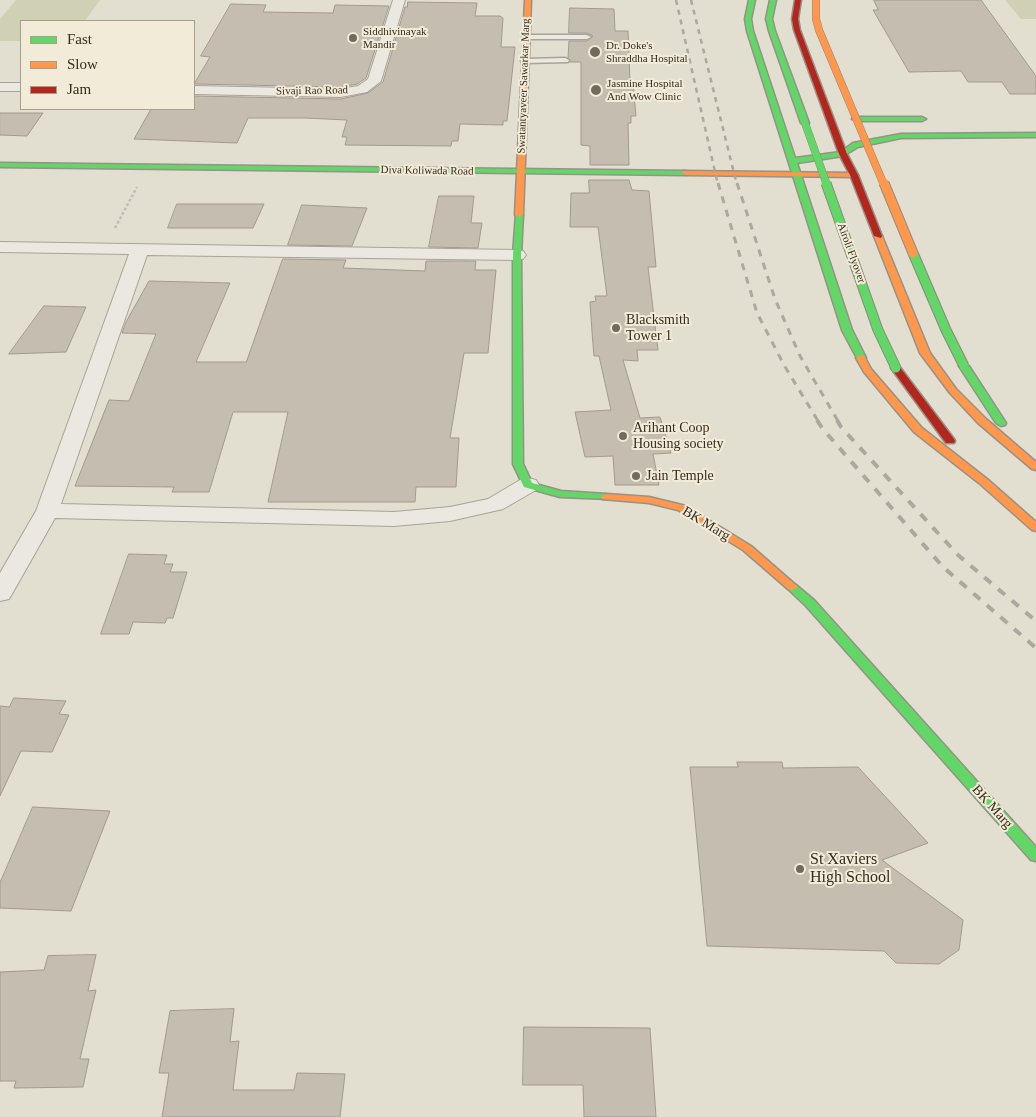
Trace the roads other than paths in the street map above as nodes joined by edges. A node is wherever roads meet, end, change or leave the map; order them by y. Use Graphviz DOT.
graph roads {
  1 [pos="399,0"];
  2 [pos="528,0"];
  3 [pos="752,0"];
  4 [pos="773,0"];
  5 [pos="798,0"];
  6 [pos="816,0"];
  7 [pos="526,37"];
  8 [pos="587,37"];
  9 [pos="565,60"];
  10 [pos="525,61"];
  11 [pos="0,87"];
  12 [pos="20,87"];
  13 [pos="195,90"];
  14 [pos="856,119"];
  15 [pos="936,119"];
  16 [pos="1036,135"];
  17 [pos="843,154"];
  18 [pos="788,161"];
  19 [pos="0,165"];
  20 [pos="521,172"];
  21 [pos="797,175"];
  22 [pos="854,175"];
  23 [pos="0,247"];
  24 [pos="140,249"];
  25 [pos="518,255"];
  26 [pos="1036,466"];
  27 [pos="983,481"];
  28 [pos="528,485"];
  29 [pos="47,511"];
  30 [pos="1036,528"];
  31 [pos="0,594"];
  32 [pos="1036,856"];
  1 -- 13 [label="street, Sivaji Rao Road"];
  2 -- 7 [label="main road, Swatantyaveer Sawarkar Marg"];
  3 -- 18 [label="main road"];
  4 -- 27 [label="main road, Airoli Flyover, bridge"];
  5 -- 17 [label="main road"];
  6 -- 14 [label="main road, bridge"];
  7 -- 8 [label="lane"];
  7 -- 10 [label="main road, Swatantyaveer Sawarkar Marg"];
  9 -- 10 [label="lane"];
  10 -- 20 [label="main road, Swatantyaveer Sawarkar Marg"];
  11 -- 12 [label="street"];
  14 -- 15 [label="main road"];
  14 -- 26 [label="main road, bridge"];
  16 -- 17 [label="main road"];
  17 -- 18 [label="main road"];
  17 -- 22 [label="main road"];
  18 -- 21 [label="main road"];
  19 -- 20 [label="main road, Diva Koliwada Road"];
  20 -- 21 [label="main road, Diva Koliwada Road"];
  20 -- 25 [label="main road"];
  21 -- 22 [label="main road, Diva Koliwada Road"];
  21 -- 27 [label="main road"];
  22 -- 26 [label="main road"];
  23 -- 24 [label="street"];
  24 -- 25 [label="street"];
  24 -- 29 [label="street"];
  25 -- 28 [label="main road"];
  27 -- 30 [label="main road"];
  28 -- 29 [label="street"];
  28 -- 32 [label="main road, BK Marg"];
  29 -- 31 [label="street"];
}
